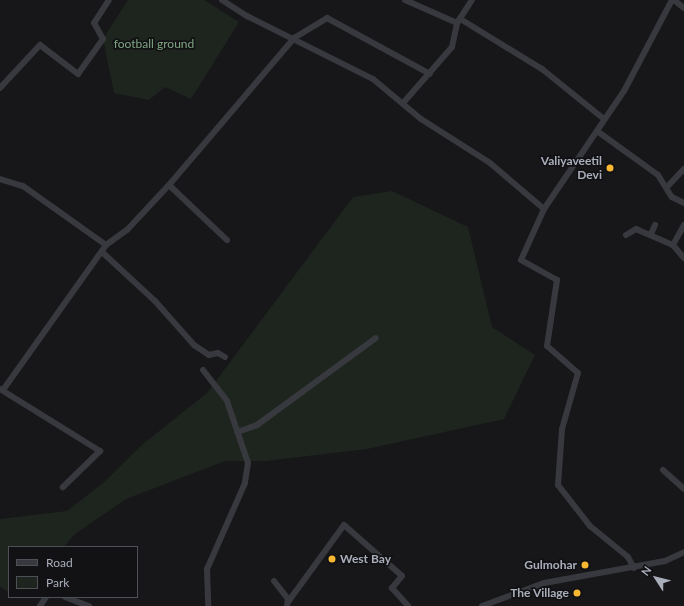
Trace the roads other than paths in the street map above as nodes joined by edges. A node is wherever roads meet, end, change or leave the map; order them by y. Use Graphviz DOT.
graph roads {
  1 [pos="109,0"];
  2 [pos="222,0"];
  3 [pos="405,0"];
  4 [pos="472,0"];
  5 [pos="673,0"];
  6 [pos="684,8"];
  7 [pos="459,21"];
  8 [pos="294,38"];
  9 [pos="430,74"];
  10 [pos="0,88"];
  11 [pos="404,102"];
  12 [pos="604,119"];
  13 [pos="597,131"];
  14 [pos="684,169"];
  15 [pos="0,179"];
  16 [pos="169,185"];
  17 [pos="667,187"];
  18 [pos="684,203"];
  19 [pos="544,210"];
  20 [pos="655,225"];
  21 [pos="684,225"];
  22 [pos="651,234"];
  23 [pos="626,235"];
  24 [pos="227,240"];
  25 [pos="106,245"];
  26 [pos="673,245"];
  27 [pos="102,252"];
  28 [pos="684,258"];
  29 [pos="376,338"];
  30 [pos="225,357"];
  31 [pos="203,370"];
  32 [pos="1,389"];
  33 [pos="238,432"];
  34 [pos="663,470"];
  35 [pos="63,487"];
  36 [pos="684,489"];
  37 [pos="684,552"];
  38 [pos="634,568"];
  39 [pos="274,582"];
  40 [pos="68,598"];
  41 [pos="288,604"];
  42 [pos="89,606"];
  43 [pos="208,606"];
  44 [pos="408,606"];
  45 [pos="482,606"];
  1 -- 10 [label="street"];
  2 -- 8 [label="street"];
  3 -- 7 [label="street"];
  4 -- 7 [label="street"];
  5 -- 6 [label="street"];
  5 -- 12 [label="street"];
  7 -- 9 [label="street"];
  7 -- 12 [label="street"];
  8 -- 9 [label="street"];
  8 -- 11 [label="street"];
  8 -- 16 [label="street"];
  9 -- 11 [label="street"];
  11 -- 19 [label="street"];
  12 -- 13 [label="street"];
  13 -- 17 [label="street"];
  13 -- 19 [label="street"];
  14 -- 17 [label="street"];
  15 -- 25 [label="street"];
  16 -- 24 [label="street"];
  16 -- 25 [label="street"];
  17 -- 18 [label="street"];
  19 -- 38 [label="street"];
  20 -- 22 [label="street"];
  21 -- 26 [label="street"];
  22 -- 23 [label="street"];
  22 -- 26 [label="street"];
  25 -- 27 [label="street"];
  26 -- 28 [label="street"];
  27 -- 30 [label="street"];
  27 -- 32 [label="street"];
  29 -- 33 [label="street"];
  31 -- 33 [label="street"];
  32 -- 35 [label="street"];
  33 -- 43 [label="street"];
  34 -- 36 [label="street"];
  37 -- 38 [label="street"];
  38 -- 45 [label="street"];
  39 -- 41 [label="street"];
  40 -- 42 [label="street"];
  41 -- 44 [label="street"];
}
